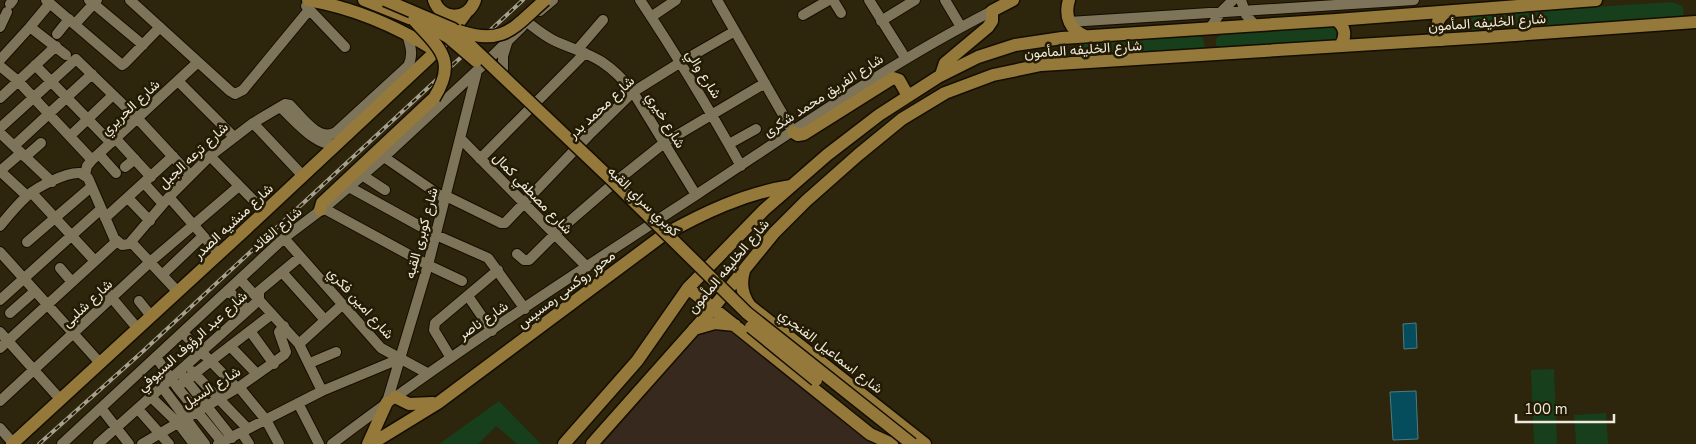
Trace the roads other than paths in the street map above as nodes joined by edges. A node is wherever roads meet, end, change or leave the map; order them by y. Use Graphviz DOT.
graph roads {
  1 [pos="130,0"];
  2 [pos="304,0"];
  3 [pos="364,0"];
  4 [pos="385,0"];
  5 [pos="396,0"];
  6 [pos="545,0"];
  7 [pos="553,0"];
  8 [pos="640,0"];
  9 [pos="676,0"];
  10 [pos="717,0"];
  11 [pos="829,0"];
  12 [pos="833,0"];
  13 [pos="869,0"];
  14 [pos="915,0"];
  15 [pos="945,0"];
  16 [pos="1013,0"];
  17 [pos="1068,0"];
  18 [pos="1233,0"];
  19 [pos="1241,0"];
  20 [pos="1414,0"];
  21 [pos="1596,0"];
  22 [pos="93,1"];
  23 [pos="432,1"];
  24 [pos="1373,1"];
  25 [pos="48,2"];
  26 [pos="1513,3"];
  27 [pos="1293,4"];
  28 [pos="10,5"];
  29 [pos="308,5"];
  30 [pos="474,5"];
  31 [pos="992,11"];
  32 [pos="1244,11"];
  33 [pos="1221,12"];
  34 [pos="1446,12"];
  35 [pos="841,13"];
  36 [pos="411,14"];
  37 [pos="444,14"];
  38 [pos="803,15"];
  39 [pos="651,17"];
  40 [pos="603,20"];
  41 [pos="1336,20"];
  42 [pos="881,21"];
  43 [pos="72,22"];
  44 [pos="527,22"];
  45 [pos="1069,22"];
  46 [pos="1696,22"];
  47 [pos="1255,25"];
  48 [pos="0,27"];
  49 [pos="30,27"];
  50 [pos="160,27"];
  51 [pos="961,27"];
  52 [pos="1210,28"];
  53 [pos="452,29"];
  54 [pos="735,30"];
  55 [pos="57,34"];
  56 [pos="407,34"];
  57 [pos="1085,36"];
  58 [pos="510,38"];
  59 [pos="1442,40"];
  60 [pos="421,42"];
  61 [pos="143,44"];
  62 [pos="56,46"];
  63 [pos="1340,46"];
  64 [pos="345,47"];
  65 [pos="436,51"];
  66 [pos="581,51"];
  67 [pos="66,55"];
  68 [pos="906,59"];
  69 [pos="2,61"];
  70 [pos="198,62"];
  71 [pos="681,62"];
  72 [pos="36,65"];
  73 [pos="480,68"];
  74 [pos="92,74"];
  75 [pos="504,75"];
  76 [pos="941,75"];
  77 [pos="18,81"];
  78 [pos="178,81"];
  79 [pos="52,82"];
  80 [pos="765,83"];
  81 [pos="633,92"];
  82 [pos="113,95"];
  83 [pos="908,96"];
  84 [pos="0,98"];
  85 [pos="34,98"];
  86 [pos="67,98"];
  87 [pos="533,105"];
  88 [pos="285,106"];
  89 [pos="712,114"];
  90 [pos="50,115"];
  91 [pos="88,119"];
  92 [pos="138,119"];
  93 [pos="253,123"];
  94 [pos="0,128"];
  95 [pos="756,129"];
  96 [pos="793,132"];
  97 [pos="0,133"];
  98 [pos="70,136"];
  99 [pos="233,136"];
  100 [pos="460,138"];
  101 [pos="114,141"];
  102 [pos="41,142"];
  103 [pos="664,143"];
  104 [pos="338,144"];
  105 [pos="729,144"];
  106 [pos="578,147"];
  107 [pos="20,152"];
  108 [pos="173,156"];
  109 [pos="210,156"];
  110 [pos="384,156"];
  111 [pos="96,157"];
  112 [pos="135,159"];
  113 [pos="480,159"];
  114 [pos="741,166"];
  115 [pos="0,171"];
  116 [pos="84,175"];
  117 [pos="190,175"];
  118 [pos="362,175"];
  119 [pos="304,176"];
  120 [pos="147,180"];
  121 [pos="52,182"];
  122 [pos="614,183"];
  123 [pos="239,186"];
  124 [pos="791,186"];
  125 [pos="92,187"];
  126 [pos="349,187"];
  127 [pos="385,190"];
  128 [pos="30,194"];
  129 [pos="696,195"];
  130 [pos="128,198"];
  131 [pos="445,198"];
  132 [pos="166,200"];
  133 [pos="524,202"];
  134 [pos="322,209"];
  135 [pos="764,210"];
  136 [pos="265,212"];
  137 [pos="103,214"];
  138 [pos="56,218"];
  139 [pos="2,219"];
  140 [pos="150,221"];
  141 [pos="653,223"];
  142 [pos="782,224"];
  143 [pos="192,225"];
  144 [pos="555,234"];
  145 [pos="71,235"];
  146 [pos="436,235"];
  147 [pos="203,236"];
  148 [pos="284,238"];
  149 [pos="117,241"];
  150 [pos="28,242"];
  151 [pos="131,242"];
  152 [pos="0,252"];
  153 [pos="219,254"];
  154 [pos="517,254"];
  155 [pos="300,257"];
  156 [pos="95,261"];
  157 [pos="150,262"];
  158 [pos="428,265"];
  159 [pos="586,267"];
  160 [pos="60,268"];
  161 [pos="498,270"];
  162 [pos="745,270"];
  163 [pos="282,272"];
  164 [pos="162,275"];
  165 [pos="24,279"];
  166 [pos="240,279"];
  167 [pos="462,281"];
  168 [pos="72,282"];
  169 [pos="688,288"];
  170 [pos="228,290"];
  171 [pos="35,291"];
  172 [pos="178,292"];
  173 [pos="109,295"];
  174 [pos="468,296"];
  175 [pos="1,297"];
  176 [pos="259,300"];
  177 [pos="139,301"];
  178 [pos="342,304"];
  179 [pos="47,305"];
  180 [pos="525,308"];
  181 [pos="713,308"];
  182 [pos="247,310"];
  183 [pos="10,313"];
  184 [pos="272,314"];
  185 [pos="151,316"];
  186 [pos="762,316"];
  187 [pos="325,320"];
  188 [pos="235,321"];
  189 [pos="736,325"];
  190 [pos="284,326"];
  191 [pos="138,329"];
  192 [pos="694,329"];
  193 [pos="492,331"];
  194 [pos="0,332"];
  195 [pos="183,333"];
  196 [pos="248,333"];
  197 [pos="73,334"];
  198 [pos="748,335"];
  199 [pos="4,344"];
  200 [pos="299,344"];
  201 [pos="230,346"];
  202 [pos="201,352"];
  203 [pos="336,352"];
  204 [pos="156,357"];
  205 [pos="451,358"];
  206 [pos="400,359"];
  207 [pos="211,361"];
  208 [pos="100,363"];
  209 [pos="310,363"];
  210 [pos="274,364"];
  211 [pos="183,368"];
  212 [pos="34,370"];
  213 [pos="427,373"];
  214 [pos="196,374"];
  215 [pos="257,374"];
  216 [pos="171,379"];
  217 [pos="187,380"];
  218 [pos="162,387"];
  219 [pos="177,387"];
  220 [pos="238,388"];
  221 [pos="322,391"];
  222 [pos="862,394"];
  223 [pos="151,397"];
  224 [pos="60,399"];
  225 [pos="218,399"];
  226 [pos="391,399"];
  227 [pos="0,401"];
  228 [pos="438,402"];
  229 [pos="298,403"];
  230 [pos="101,408"];
  231 [pos="850,408"];
  232 [pos="138,409"];
  233 [pos="202,409"];
  234 [pos="266,420"];
  235 [pos="182,421"];
  236 [pos="581,424"];
  237 [pos="0,428"];
  238 [pos="116,428"];
  239 [pos="245,431"];
  240 [pos="161,434"];
  241 [pos="596,440"];
  242 [pos="224,441"];
  243 [pos="12,443"];
  244 [pos="62,444"];
  245 [pos="98,444"];
  246 [pos="129,444"];
  247 [pos="142,444"];
  248 [pos="169,444"];
  249 [pos="194,444"];
  250 [pos="206,444"];
  251 [pos="249,444"];
  252 [pos="279,444"];
  253 [pos="319,444"];
  254 [pos="332,444"];
  255 [pos="370,444"];
  256 [pos="564,444"];
  257 [pos="893,444"];
  258 [pos="912,444"];
  259 [pos="925,444"];
  1 -- 50 [label="street"];
  2 -- 29 [label="street"];
  3 -- 36 [label="main road, كوبري سراي القبه"];
  4 -- 36 [label="main road, كوبري سراي القبه, bridge"];
  5 -- 36 [label="main road, bridge"];
  6 -- 53 [label="main road, bridge"];
  7 -- 44 [label="street, شارع القائد"];
  8 -- 39 [label="street, شارع والي"];
  9 -- 39 [label="street"];
  10 -- 54 [label="street"];
  11 -- 38 [label="street"];
  12 -- 35 [label="street"];
  13 -- 42 [label="street"];
  14 -- 42 [label="street"];
  15 -- 51 [label="street"];
  16 -- 31 [label="main road, شارع الفريق محمد شكرى"];
  17 -- 45 [label="main road"];
  18 -- 33 [label="street"];
  19 -- 32 [label="street"];
  20 -- 24 [label="street"];
  21 -- 26 [label="main road, شارع الخليفه المأمون"];
  22 -- 43 [label="street"];
  22 -- 61 [label="street"];
  23 -- 37 [label="main road"];
  24 -- 27 [label="street"];
  25 -- 43 [label="street"];
  25 -- 49 [label="street"];
  26 -- 34 [label="main road, شارع الخليفه المأمون"];
  27 -- 32 [label="street"];
  28 -- 48 [label="street"];
  29 -- 56 [label="main road"];
  29 -- 64 [label="street"];
  29 -- 70 [label="street"];
  30 -- 37 [label="main road"];
  30 -- 65 [label="main road, شارع منشيه الصدر"];
  31 -- 51 [label="street, شارع الفريق محمد شكرى"];
  31 -- 76 [label="main road"];
  32 -- 33 [label="street"];
  32 -- 47 [label="street"];
  33 -- 45 [label="street"];
  33 -- 52 [label="street"];
  34 -- 41 [label="main road, شارع الخليفه المأمون"];
  34 -- 59 [label="main road"];
  36 -- 53 [label="main road, كوبري سراي القبه, bridge"];
  36 -- 134 [label="main road, bridge"];
  36 -- 231 [label="main road, كوبري سراي القبه, bridge"];
  37 -- 60 [label="main road"];
  39 -- 71 [label="street, شارع والي"];
  40 -- 66 [label="street"];
  41 -- 47 [label="main road, شارع الخليفه المأمون"];
  41 -- 63 [label="main road"];
  42 -- 68 [label="street"];
  43 -- 55 [label="street"];
  43 -- 61 [label="street"];
  44 -- 58 [label="street, شارع القائد"];
  44 -- 66 [label="street, شارع خيري"];
  45 -- 57 [label="main road"];
  46 -- 59 [label="main road, شارع الخليفه المأمون"];
  47 -- 52 [label="main road, شارع الخليفه المأمون"];
  49 -- 62 [label="street"];
  49 -- 69 [label="street"];
  50 -- 61 [label="street"];
  50 -- 70 [label="street"];
  51 -- 68 [label="street, شارع الفريق محمد شكرى"];
  52 -- 57 [label="main road, شارع الخليفه المأمون"];
  53 -- 258 [label="main road, كوبري سراي القبه, bridge"];
  54 -- 71 [label="street, شارع محمد بدر"];
  54 -- 80 [label="street"];
  56 -- 60 [label="main road"];
  56 -- 88 [label="street"];
  57 -- 76 [label="main road, شارع الخليفه المأمون"];
  58 -- 73 [label="street, شارع القائد"];
  58 -- 75 [label="street"];
  59 -- 63 [label="main road, شارع الخليفه المأمون"];
  60 -- 65 [label="main road"];
  62 -- 67 [label="street"];
  62 -- 72 [label="street"];
  63 -- 142 [label="main road, شارع الخليفه المأمون"];
  65 -- 104 [label="main road, شارع منشيه الصدر"];
  66 -- 81 [label="street, شارع خيري"];
  66 -- 87 [label="street"];
  68 -- 96 [label="street, شارع الفريق محمد شكرى"];
  69 -- 77 [label="street"];
  70 -- 78 [label="street, شارع الحريري"];
  71 -- 81 [label="street, شارع محمد بدر"];
  71 -- 89 [label="street, شارع والي"];
  72 -- 77 [label="street"];
  72 -- 79 [label="street"];
  73 -- 75 [label="street"];
  73 -- 100 [label="street, شارع كوبرى القبه"];
  73 -- 110 [label="street, شارع القائد"];
  74 -- 79 [label="street"];
  74 -- 82 [label="street"];
  74 -- 86 [label="street"];
  75 -- 87 [label="street"];
  76 -- 83 [label="main road, شارع الخليفه المأمون"];
  77 -- 84 [label="street"];
  77 -- 85 [label="street"];
  78 -- 92 [label="street, شارع الحريري"];
  78 -- 99 [label="street"];
  79 -- 85 [label="street"];
  79 -- 86 [label="street"];
  80 -- 89 [label="street"];
  80 -- 96 [label="street"];
  81 -- 103 [label="street, شارع خيري"];
  81 -- 106 [label="street, شارع محمد بدر"];
  82 -- 91 [label="street"];
  82 -- 92 [label="street"];
  83 -- 96 [label="main road"];
  83 -- 124 [label="main road, شارع الخليفه المأمون"];
  85 -- 90 [label="street"];
  85 -- 94 [label="street"];
  86 -- 90 [label="street"];
  86 -- 91 [label="street"];
  87 -- 106 [label="street"];
  87 -- 113 [label="street"];
  88 -- 93 [label="street, شارع ترعه الجبل"];
  88 -- 104 [label="street"];
  89 -- 103 [label="street"];
  89 -- 105 [label="street, شارع والي"];
  90 -- 98 [label="street"];
  90 -- 107 [label="street"];
  91 -- 98 [label="street"];
  91 -- 101 [label="street"];
  92 -- 101 [label="street, شارع الحريري"];
  92 -- 108 [label="street"];
  93 -- 99 [label="street, شارع ترعه الجبل"];
  93 -- 119 [label="street"];
  95 -- 105 [label="street"];
  96 -- 114 [label="street, شارع الفريق محمد شكرى"];
  97 -- 107 [label="street"];
  98 -- 111 [label="street"];
  99 -- 109 [label="street, شارع ترعه الجبل"];
  100 -- 113 [label="street, شارع مصطفي كمال"];
  100 -- 131 [label="street, شارع كوبرى القبه"];
  101 -- 111 [label="street, شارع الحريري"];
  101 -- 112 [label="street"];
  102 -- 107 [label="street"];
  103 -- 122 [label="street"];
  103 -- 129 [label="street, شارع خيري"];
  104 -- 119 [label="main road, شارع منشيه الصدر"];
  105 -- 114 [label="street, شارع والي"];
  106 -- 122 [label="street"];
  106 -- 133 [label="street, شارع محمد بدر"];
  107 -- 115 [label="street"];
  107 -- 121 [label="street"];
  108 -- 117 [label="street"];
  108 -- 120 [label="street"];
  109 -- 117 [label="street, شارع ترعه الجبل"];
  109 -- 123 [label="street"];
  110 -- 118 [label="street, شارع القائد"];
  110 -- 131 [label="street"];
  111 -- 112 [label="street"];
  111 -- 116 [label="street, شارع الحريري"];
  112 -- 120 [label="street"];
  113 -- 133 [label="street, شارع مصطفي كمال"];
  114 -- 129 [label="street, شارع الفريق محمد شكرى"];
  115 -- 128 [label="street"];
  116 -- 121 [label="street"];
  116 -- 125 [label="street"];
  117 -- 132 [label="street, شارع ترعه الجبل"];
  118 -- 126 [label="street, شارع القائد"];
  118 -- 127 [label="street"];
  119 -- 136 [label="main road, شارع منشيه الصدر"];
  120 -- 130 [label="street"];
  120 -- 132 [label="street"];
  121 -- 128 [label="street"];
  122 -- 141 [label="street"];
  122 -- 144 [label="street"];
  123 -- 136 [label="street"];
  123 -- 143 [label="street, شارع شلبى"];
  124 -- 135 [label="main road, شارع الخليفه المأمون"];
  124 -- 228 [label="main road, محور روكسى رمسيس"];
  125 -- 137 [label="street"];
  125 -- 138 [label="street"];
  126 -- 134 [label="street, شارع القائد"];
  126 -- 146 [label="street"];
  128 -- 138 [label="street"];
  128 -- 139 [label="street"];
  129 -- 141 [label="street, شارع الفريق محمد شكرى"];
  130 -- 137 [label="street"];
  130 -- 140 [label="street"];
  131 -- 133 [label="street, شارع محمد بدر"];
  131 -- 146 [label="street, شارع كوبرى القبه"];
  132 -- 140 [label="street, شارع ترعه الجبل"];
  132 -- 143 [label="street"];
  133 -- 144 [label="street, شارع مصطفي كمال"];
  134 -- 148 [label="street, شارع القائد"];
  134 -- 158 [label="street"];
  135 -- 142 [label="main road"];
  135 -- 169 [label="main road, شارع الخليفه المأمون"];
  136 -- 153 [label="main road, شارع منشيه الصدر"];
  137 -- 145 [label="street"];
  137 -- 149 [label="street"];
  138 -- 145 [label="street"];
  138 -- 150 [label="street"];
  140 -- 151 [label="street, شارع ترعه الجبل"];
  141 -- 159 [label="street, شارع ناصر"];
  142 -- 162 [label="main road, شارع الخليفه المأمون"];
  143 -- 147 [label="street"];
  143 -- 157 [label="street, شارع شلبى"];
  144 -- 154 [label="street"];
  144 -- 159 [label="street, شارع مصطفي كمال"];
  145 -- 156 [label="street"];
  145 -- 165 [label="street"];
  146 -- 158 [label="street, شارع كوبرى القبه"];
  146 -- 161 [label="street"];
  147 -- 153 [label="street"];
  147 -- 164 [label="street"];
  148 -- 155 [label="street, شارع امين فكري"];
  148 -- 166 [label="street, شارع القائد"];
  149 -- 151 [label="street"];
  149 -- 156 [label="street"];
  151 -- 157 [label="street"];
  152 -- 165 [label="street"];
  153 -- 172 [label="main road, شارع منشيه الصدر"];
  155 -- 163 [label="street, شارع عبد الرؤوف السيوفي"];
  155 -- 178 [label="street, شارع امين فكري"];
  156 -- 168 [label="street"];
  157 -- 164 [label="street"];
  157 -- 173 [label="street, شارع شلبى"];
  158 -- 167 [label="street"];
  158 -- 206 [label="street, شارع كوبرى القبه"];
  159 -- 180 [label="street, شارع ناصر"];
  160 -- 168 [label="street"];
  161 -- 174 [label="street"];
  161 -- 180 [label="street"];
  162 -- 181 [label="main road, شارع الخليفه المأمون"];
  162 -- 186 [label="main road, شارع اسماعيل الفنجري"];
  163 -- 176 [label="street, شارع عبد الرؤوف السيوفي"];
  163 -- 187 [label="street"];
  164 -- 172 [label="street"];
  165 -- 171 [label="street"];
  165 -- 175 [label="street"];
  166 -- 170 [label="street, شارع القائد"];
  166 -- 176 [label="street"];
  168 -- 179 [label="street"];
  169 -- 181 [label="main road"];
  169 -- 236 [label="main road, شارع الخليفه المأمون"];
  170 -- 182 [label="street"];
  170 -- 195 [label="street, شارع القائد"];
  171 -- 179 [label="street"];
  171 -- 183 [label="street"];
  172 -- 185 [label="main road, شارع منشيه الصدر"];
  173 -- 191 [label="street"];
  173 -- 197 [label="street, شارع شلبى"];
  174 -- 193 [label="street"];
  174 -- 205 [label="street"];
  176 -- 182 [label="street, شارع عبد الرؤوف السيوفي"];
  176 -- 184 [label="street"];
  177 -- 185 [label="street"];
  178 -- 187 [label="street"];
  178 -- 206 [label="street, شارع امين فكري"];
  179 -- 197 [label="street"];
  179 -- 199 [label="street"];
  180 -- 193 [label="street, شارع ناصر"];
  181 -- 189 [label="main road"];
  181 -- 192 [label="main road, شارع الخليفه المأمون"];
  182 -- 188 [label="street, شارع عبد الرؤوف السيوفي"];
  184 -- 190 [label="street"];
  184 -- 196 [label="street"];
  185 -- 191 [label="main road, شارع منشيه الصدر"];
  186 -- 198 [label="main road"];
  186 -- 222 [label="main road, شارع اسماعيل الفنجري"];
  187 -- 200 [label="street"];
  188 -- 196 [label="street"];
  188 -- 202 [label="street, شارع عبد الرؤوف السيوفي"];
  189 -- 192 [label="main road"];
  189 -- 198 [label="main road"];
  190 -- 200 [label="street"];
  190 -- 210 [label="street, شارع السيل"];
  191 -- 208 [label="main road, شارع منشيه الصدر"];
  192 -- 241 [label="main road, شارع الخليفه المأمون"];
  193 -- 205 [label="street, شارع ناصر"];
  194 -- 199 [label="street"];
  195 -- 202 [label="street"];
  195 -- 204 [label="street, شارع القائد"];
  196 -- 201 [label="street"];
  196 -- 210 [label="street"];
  197 -- 208 [label="street"];
  197 -- 212 [label="street, شارع شلبى"];
  198 -- 257 [label="main road"];
  199 -- 212 [label="street"];
  200 -- 209 [label="street"];
  201 -- 207 [label="street"];
  201 -- 215 [label="street"];
  202 -- 207 [label="street"];
  202 -- 211 [label="street, شارع عبد الرؤوف السيوفي"];
  203 -- 209 [label="street"];
  204 -- 216 [label="street"];
  204 -- 230 [label="street, شارع القائد"];
  205 -- 213 [label="street, شارع ناصر"];
  206 -- 213 [label="street, شارع امين فكري"];
  206 -- 221 [label="street"];
  206 -- 226 [label="street, شارع كوبرى القبه"];
  207 -- 214 [label="street"];
  207 -- 220 [label="street"];
  208 -- 224 [label="main road, شارع منشيه الصدر"];
  209 -- 221 [label="street"];
  210 -- 215 [label="street, شارع السيل"];
  211 -- 214 [label="street"];
  211 -- 216 [label="street, شارع عبد الرؤوف السيوفي"];
  211 -- 217 [label="street"];
  212 -- 224 [label="street"];
  212 -- 227 [label="street, شارع شلبى"];
  213 -- 226 [label="street, شارع ناصر"];
  214 -- 217 [label="street"];
  214 -- 225 [label="street"];
  215 -- 220 [label="street, شارع السيل"];
  216 -- 218 [label="street, شارع عبد الرؤوف السيوفي"];
  216 -- 219 [label="street"];
  217 -- 219 [label="street"];
  217 -- 233 [label="street"];
  218 -- 223 [label="street, شارع عبد الرؤوف السيوفي"];
  218 -- 235 [label="street"];
  219 -- 233 [label="street"];
  220 -- 225 [label="street, شارع السيل"];
  220 -- 234 [label="street"];
  221 -- 229 [label="street"];
  222 -- 231 [label="main road"];
  222 -- 259 [label="main road, شارع اسماعيل الفنجري"];
  223 -- 232 [label="street, شارع عبد الرؤوف السيوفي"];
  223 -- 235 [label="street"];
  224 -- 243 [label="main road, شارع منشيه الصدر"];
  225 -- 233 [label="street, شارع السيل"];
  225 -- 239 [label="street"];
  226 -- 228 [label="main road"];
  226 -- 254 [label="street, شارع ناصر"];
  226 -- 255 [label="main road"];
  228 -- 255 [label="main road, محور روكسى رمسيس"];
  229 -- 234 [label="street"];
  229 -- 253 [label="street"];
  230 -- 238 [label="street"];
  230 -- 244 [label="street, شارع القائد"];
  231 -- 257 [label="main road, كوبري سراي القبه"];
  232 -- 238 [label="street, شارع عبد الرؤوف السيوفي"];
  232 -- 240 [label="street"];
  233 -- 235 [label="street, شارع السيل"];
  233 -- 242 [label="street"];
  234 -- 239 [label="street"];
  234 -- 252 [label="street"];
  235 -- 240 [label="street, شارع السيل"];
  235 -- 249 [label="street"];
  235 -- 250 [label="street"];
  236 -- 241 [label="main road"];
  236 -- 256 [label="main road, شارع الخليفه المأمون"];
  237 -- 243 [label="street"];
  238 -- 245 [label="street, شارع عبد الرؤوف السيوفي"];
  238 -- 246 [label="street"];
  239 -- 242 [label="street"];
  239 -- 251 [label="street"];
  240 -- 247 [label="street, شارع السيل"];
  240 -- 248 [label="street"];
}
